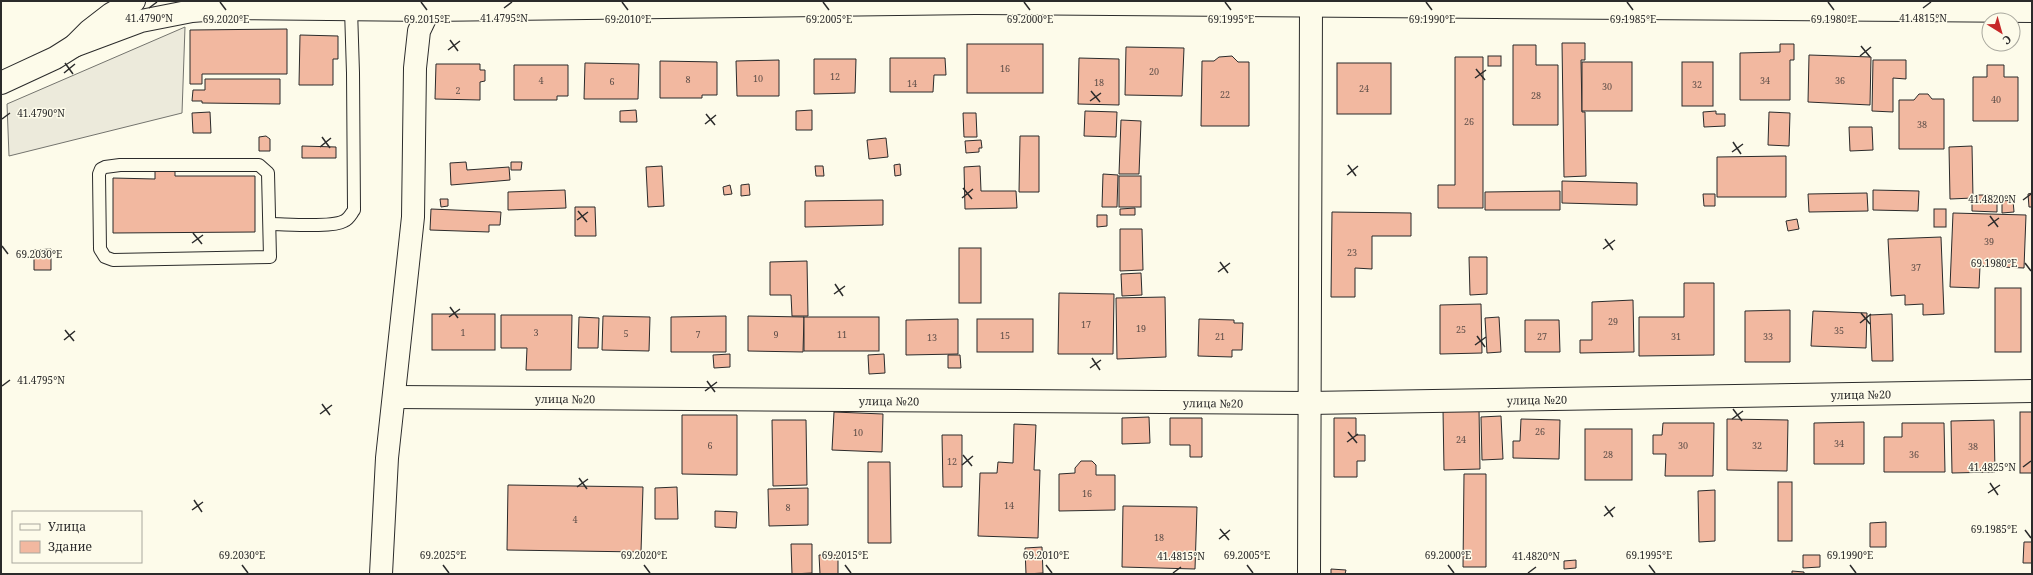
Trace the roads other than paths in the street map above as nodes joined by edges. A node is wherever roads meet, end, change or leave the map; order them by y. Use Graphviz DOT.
graph roads {
  1 [pos="134,1"];
  2 [pos="667,4"];
  3 [pos="429,5"];
  4 [pos="1310,7"];
  5 [pos="351,9"];
  6 [pos="2032,11"];
  7 [pos="74,46"];
  8 [pos="1,83"];
  9 [pos="270,224"];
  10 [pos="2032,391"];
  11 [pos="395,397"];
  12 [pos="1308,403"];
  13 [pos="380,574"];
  14 [pos="1309,574"];
  1 -- 7 [label="street"];
  2 -- 3 [label="street"];
  2 -- 4 [label="street"];
  3 -- 5 [label="street"];
  3 -- 11 [label="street"];
  4 -- 6 [label="street"];
  4 -- 12 [label="street"];
  5 -- 7 [label="street"];
  5 -- 9 [label="lane"];
  7 -- 8 [label="street"];
  9 -- 9 [label="lane"];
  10 -- 12 [label="street, улица №20"];
  11 -- 12 [label="street, улица №20"];
  11 -- 13 [label="street"];
  12 -- 14 [label="street"];
}
